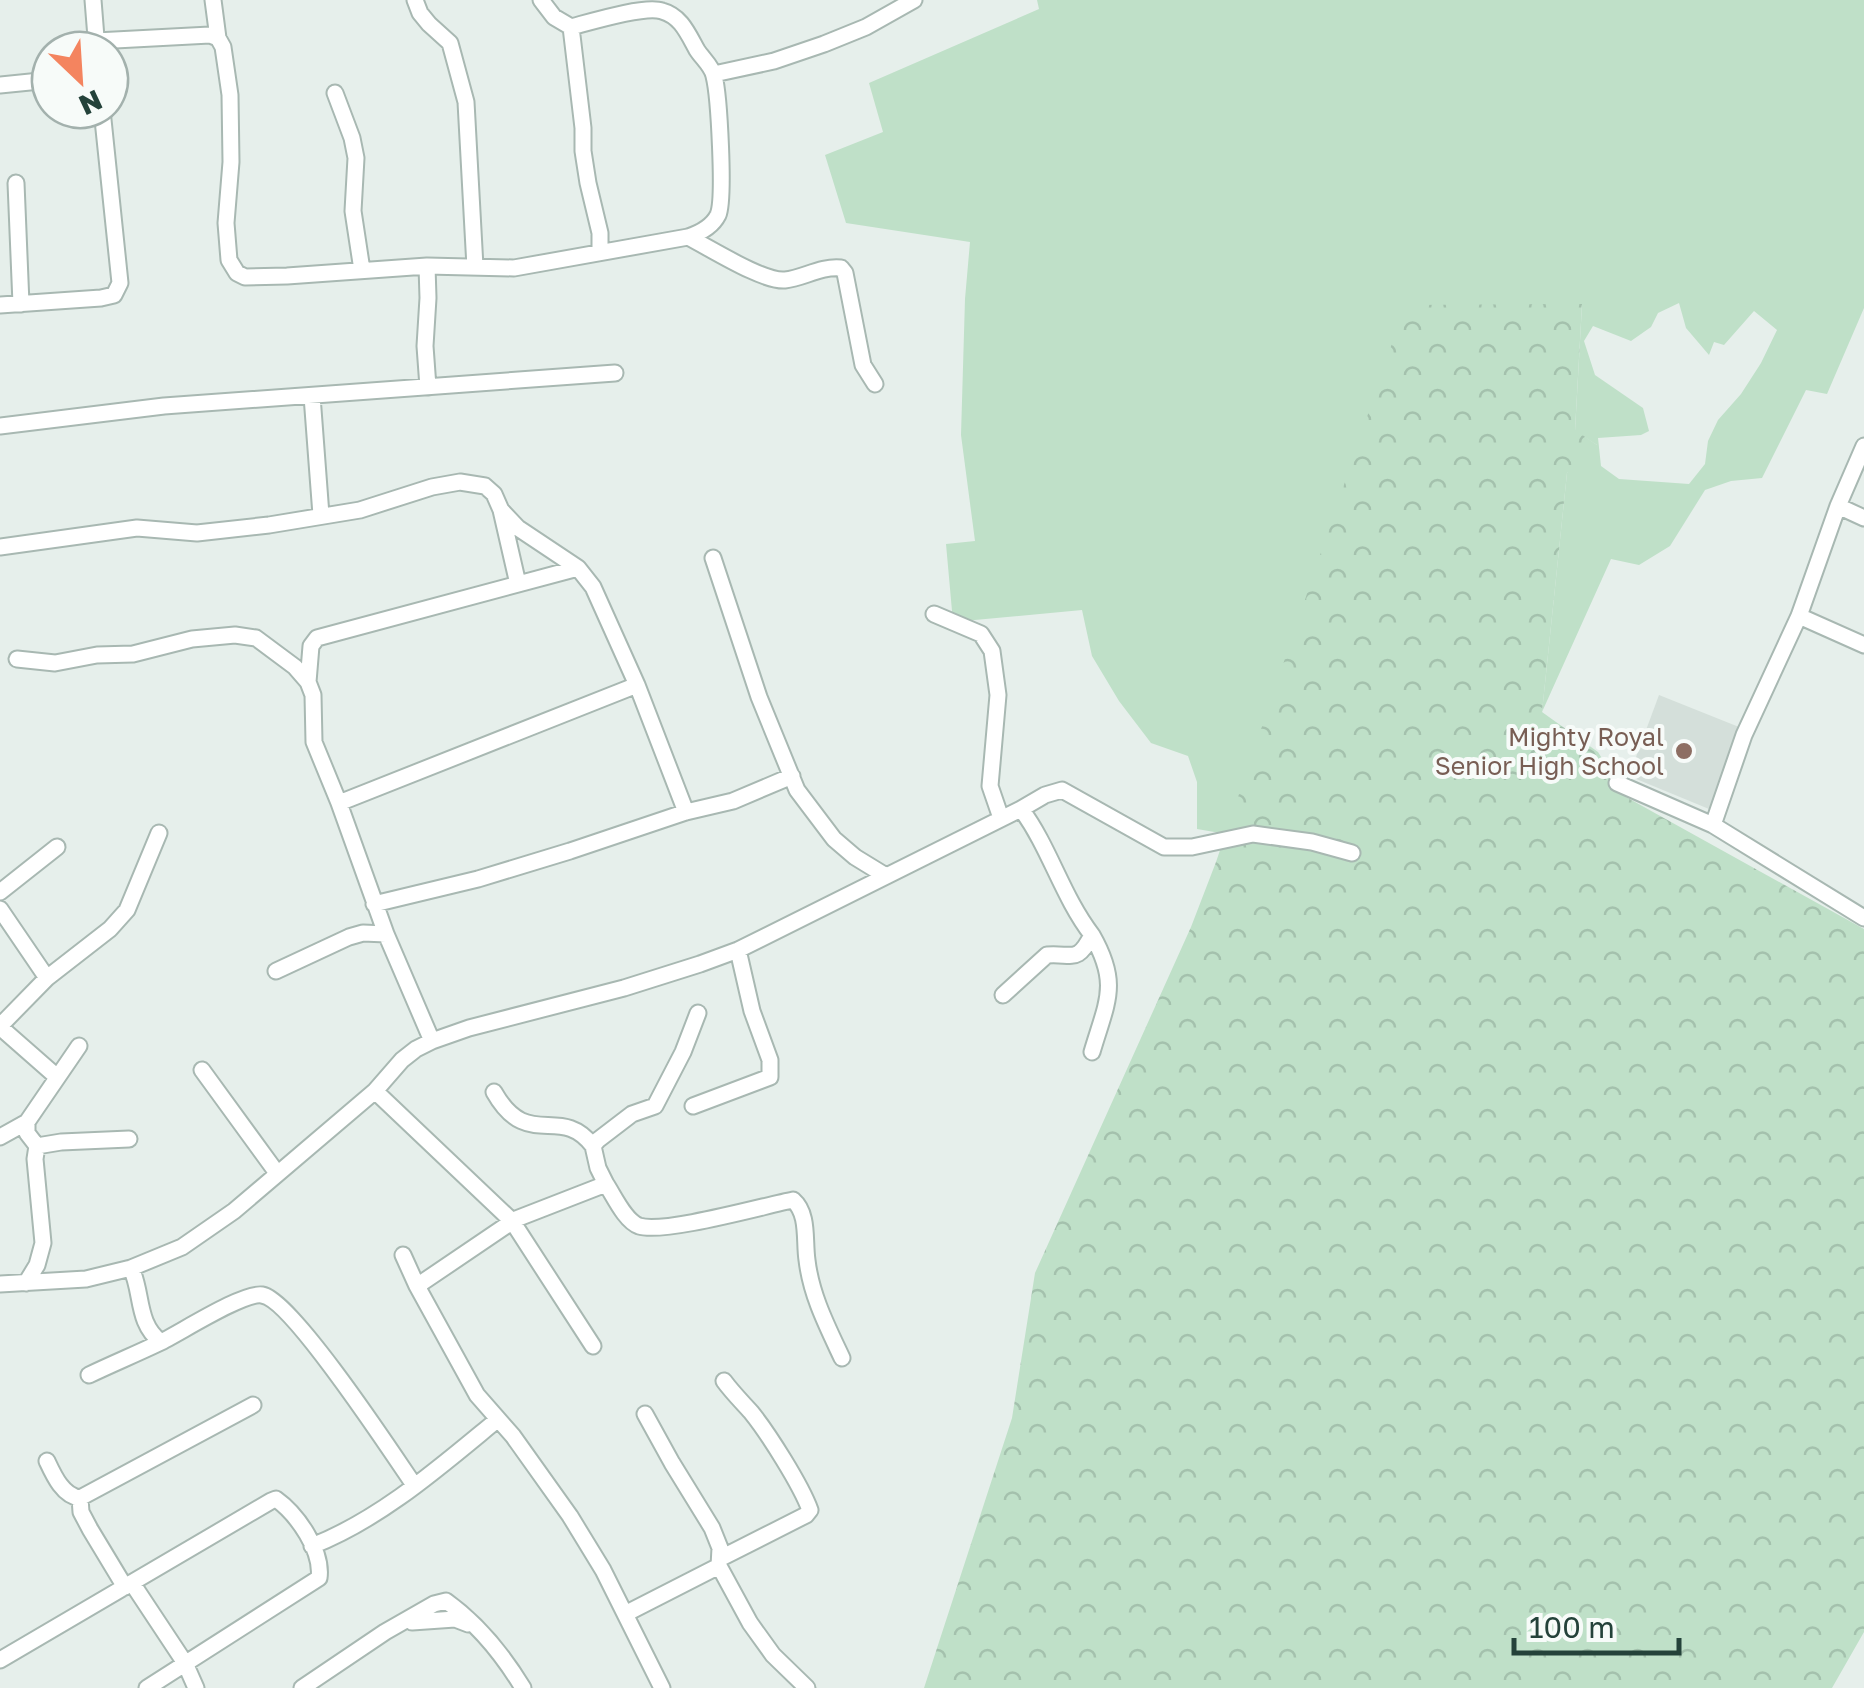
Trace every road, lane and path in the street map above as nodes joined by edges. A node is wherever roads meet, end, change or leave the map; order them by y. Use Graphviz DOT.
graph roads {
  1 [pos="93,0"];
  2 [pos="214,0"];
  3 [pos="414,0"];
  4 [pos="541,0"];
  5 [pos="914,0"];
  6 [pos="665,6"];
  7 [pos="571,27"];
  8 [pos="95,30"];
  9 [pos="218,38"];
  10 [pos="130,43"];
  11 [pos="714,74"];
  12 [pos="30,82"];
  13 [pos="0,85"];
  14 [pos="335,93"];
  15 [pos="104,130"];
  16 [pos="16,183"];
  17 [pos="688,237"];
  18 [pos="600,252"];
  19 [pos="426,266"];
  20 [pos="475,267"];
  21 [pos="362,270"];
  22 [pos="20,304"];
  23 [pos="0,306"];
  24 [pos="615,373"];
  25 [pos="875,384"];
  26 [pos="428,387"];
  27 [pos="312,396"];
  28 [pos="0,426"];
  29 [pos="1864,446"];
  30 [pos="1838,506"];
  31 [pos="501,510"];
  32 [pos="321,516"];
  33 [pos="1864,518"];
  34 [pos="0,547"];
  35 [pos="714,558"];
  36 [pos="578,568"];
  37 [pos="518,584"];
  38 [pos="934,614"];
  39 [pos="1799,616"];
  40 [pos="1864,645"];
  41 [pos="17,659"];
  42 [pos="308,682"];
  43 [pos="637,686"];
  44 [pos="792,776"];
  45 [pos="1617,783"];
  46 [pos="340,803"];
  47 [pos="1021,809"];
  48 [pos="686,812"];
  49 [pos="1001,818"];
  50 [pos="1713,824"];
  51 [pos="159,834"];
  52 [pos="56,847"];
  53 [pos="1352,853"];
  54 [pos="886,876"];
  55 [pos="0,892"];
  56 [pos="0,909"];
  57 [pos="376,910"];
  58 [pos="1864,918"];
  59 [pos="363,933"];
  60 [pos="386,934"];
  61 [pos="1092,935"];
  62 [pos="738,950"];
  63 [pos="276,971"];
  64 [pos="47,978"];
  65 [pos="1004,995"];
  66 [pos="698,1012"];
  67 [pos="0,1027"];
  68 [pos="432,1041"];
  69 [pos="80,1046"];
  70 [pos="1092,1052"];
  71 [pos="202,1070"];
  72 [pos="56,1077"];
  73 [pos="375,1091"];
  74 [pos="494,1092"];
  75 [pos="693,1106"];
  76 [pos="27,1122"];
  77 [pos="0,1137"];
  78 [pos="128,1139"];
  79 [pos="38,1146"];
  80 [pos="593,1146"];
  81 [pos="277,1172"];
  82 [pos="606,1184"];
  83 [pos="512,1221"];
  84 [pos="403,1254"];
  85 [pos="131,1268"];
  86 [pos="0,1284"];
  87 [pos="26,1284"];
  88 [pos="416,1286"];
  89 [pos="161,1342"];
  90 [pos="593,1346"];
  91 [pos="842,1358"];
  92 [pos="89,1375"];
  93 [pos="724,1381"];
  94 [pos="253,1405"];
  95 [pos="644,1414"];
  96 [pos="497,1420"];
  97 [pos="46,1461"];
  98 [pos="414,1485"];
  99 [pos="80,1498"];
  100 [pos="312,1546"];
  101 [pos="720,1562"];
  102 [pos="129,1585"];
  103 [pos="625,1614"];
  104 [pos="0,1660"];
  105 [pos="185,1664"];
  106 [pos="522,1687"];
  107 [pos="147,1688"];
  108 [pos="196,1688"];
  109 [pos="302,1688"];
  110 [pos="662,1688"];
  111 [pos="808,1688"];
  1 -- 8 [label="street"];
  2 -- 9 [label="street"];
  3 -- 20 [label="street"];
  4 -- 7 [label="street"];
  5 -- 11 [label="street"];
  6 -- 7 [label="street"];
  6 -- 11 [label="street"];
  7 -- 18 [label="street"];
  9 -- 10 [label="street"];
  9 -- 21 [label="street"];
  11 -- 17 [label="street"];
  12 -- 13 [label="street"];
  14 -- 21 [label="street"];
  15 -- 22 [label="street"];
  16 -- 22 [label="street"];
  17 -- 18 [label="street"];
  17 -- 25 [label="street"];
  18 -- 20 [label="street"];
  19 -- 20 [label="street"];
  19 -- 21 [label="street"];
  19 -- 26 [label="street"];
  22 -- 23 [label="street"];
  24 -- 26 [label="street"];
  26 -- 27 [label="street"];
  27 -- 28 [label="street"];
  27 -- 32 [label="street"];
  29 -- 30 [label="street"];
  30 -- 33 [label="street"];
  30 -- 39 [label="street"];
  31 -- 32 [label="street"];
  31 -- 36 [label="street"];
  31 -- 37 [label="street"];
  32 -- 34 [label="street"];
  35 -- 44 [label="street"];
  36 -- 37 [label="street"];
  36 -- 43 [label="street"];
  37 -- 42 [label="street"];
  38 -- 49 [label="street"];
  39 -- 40 [label="street"];
  39 -- 50 [label="street"];
  41 -- 42 [label="street"];
  42 -- 46 [label="street"];
  43 -- 46 [label="street"];
  43 -- 48 [label="street"];
  44 -- 48 [label="street"];
  44 -- 54 [label="street"];
  45 -- 50 [label="street"];
  46 -- 57 [label="street"];
  47 -- 49 [label="street"];
  47 -- 53 [label="street"];
  47 -- 61 [label="street"];
  48 -- 57 [label="street"];
  49 -- 54 [label="street"];
  50 -- 58 [label="street"];
  51 -- 64 [label="street"];
  52 -- 55 [label="street"];
  54 -- 62 [label="street"];
  56 -- 64 [label="street"];
  57 -- 59 [label="street"];
  57 -- 60 [label="street"];
  59 -- 60 [label="street"];
  59 -- 63 [label="street"];
  60 -- 68 [label="street"];
  61 -- 65 [label="street"];
  61 -- 70 [label="street"];
  62 -- 68 [label="street"];
  62 -- 75 [label="street"];
  64 -- 67 [label="street"];
  66 -- 80 [label="street"];
  67 -- 72 [label="street"];
  68 -- 73 [label="street"];
  69 -- 72 [label="street"];
  71 -- 81 [label="street"];
  72 -- 76 [label="street"];
  73 -- 81 [label="street"];
  73 -- 83 [label="street"];
  74 -- 80 [label="street"];
  76 -- 77 [label="street"];
  76 -- 79 [label="street"];
  78 -- 79 [label="street"];
  79 -- 87 [label="street"];
  80 -- 82 [label="street"];
  81 -- 85 [label="street"];
  82 -- 83 [label="street"];
  82 -- 91 [label="street"];
  83 -- 88 [label="street"];
  83 -- 90 [label="street"];
  84 -- 88 [label="street"];
  85 -- 87 [label="street"];
  85 -- 89 [label="street"];
  86 -- 87 [label="street"];
  88 -- 96 [label="street"];
  89 -- 92 [label="street"];
  89 -- 98 [label="street"];
  93 -- 101 [label="street"];
  94 -- 99 [label="street"];
  95 -- 101 [label="street"];
  96 -- 98 [label="street"];
  96 -- 103 [label="street"];
  97 -- 99 [label="street"];
  98 -- 100 [label="street"];
  99 -- 102 [label="street"];
  100 -- 102 [label="street"];
  100 -- 105 [label="street"];
  101 -- 103 [label="street"];
  101 -- 111 [label="street"];
  102 -- 104 [label="street"];
  102 -- 105 [label="street"];
  103 -- 110 [label="street"];
  105 -- 107 [label="street"];
  105 -- 108 [label="street"];
  106 -- 109 [label="street"];
}
